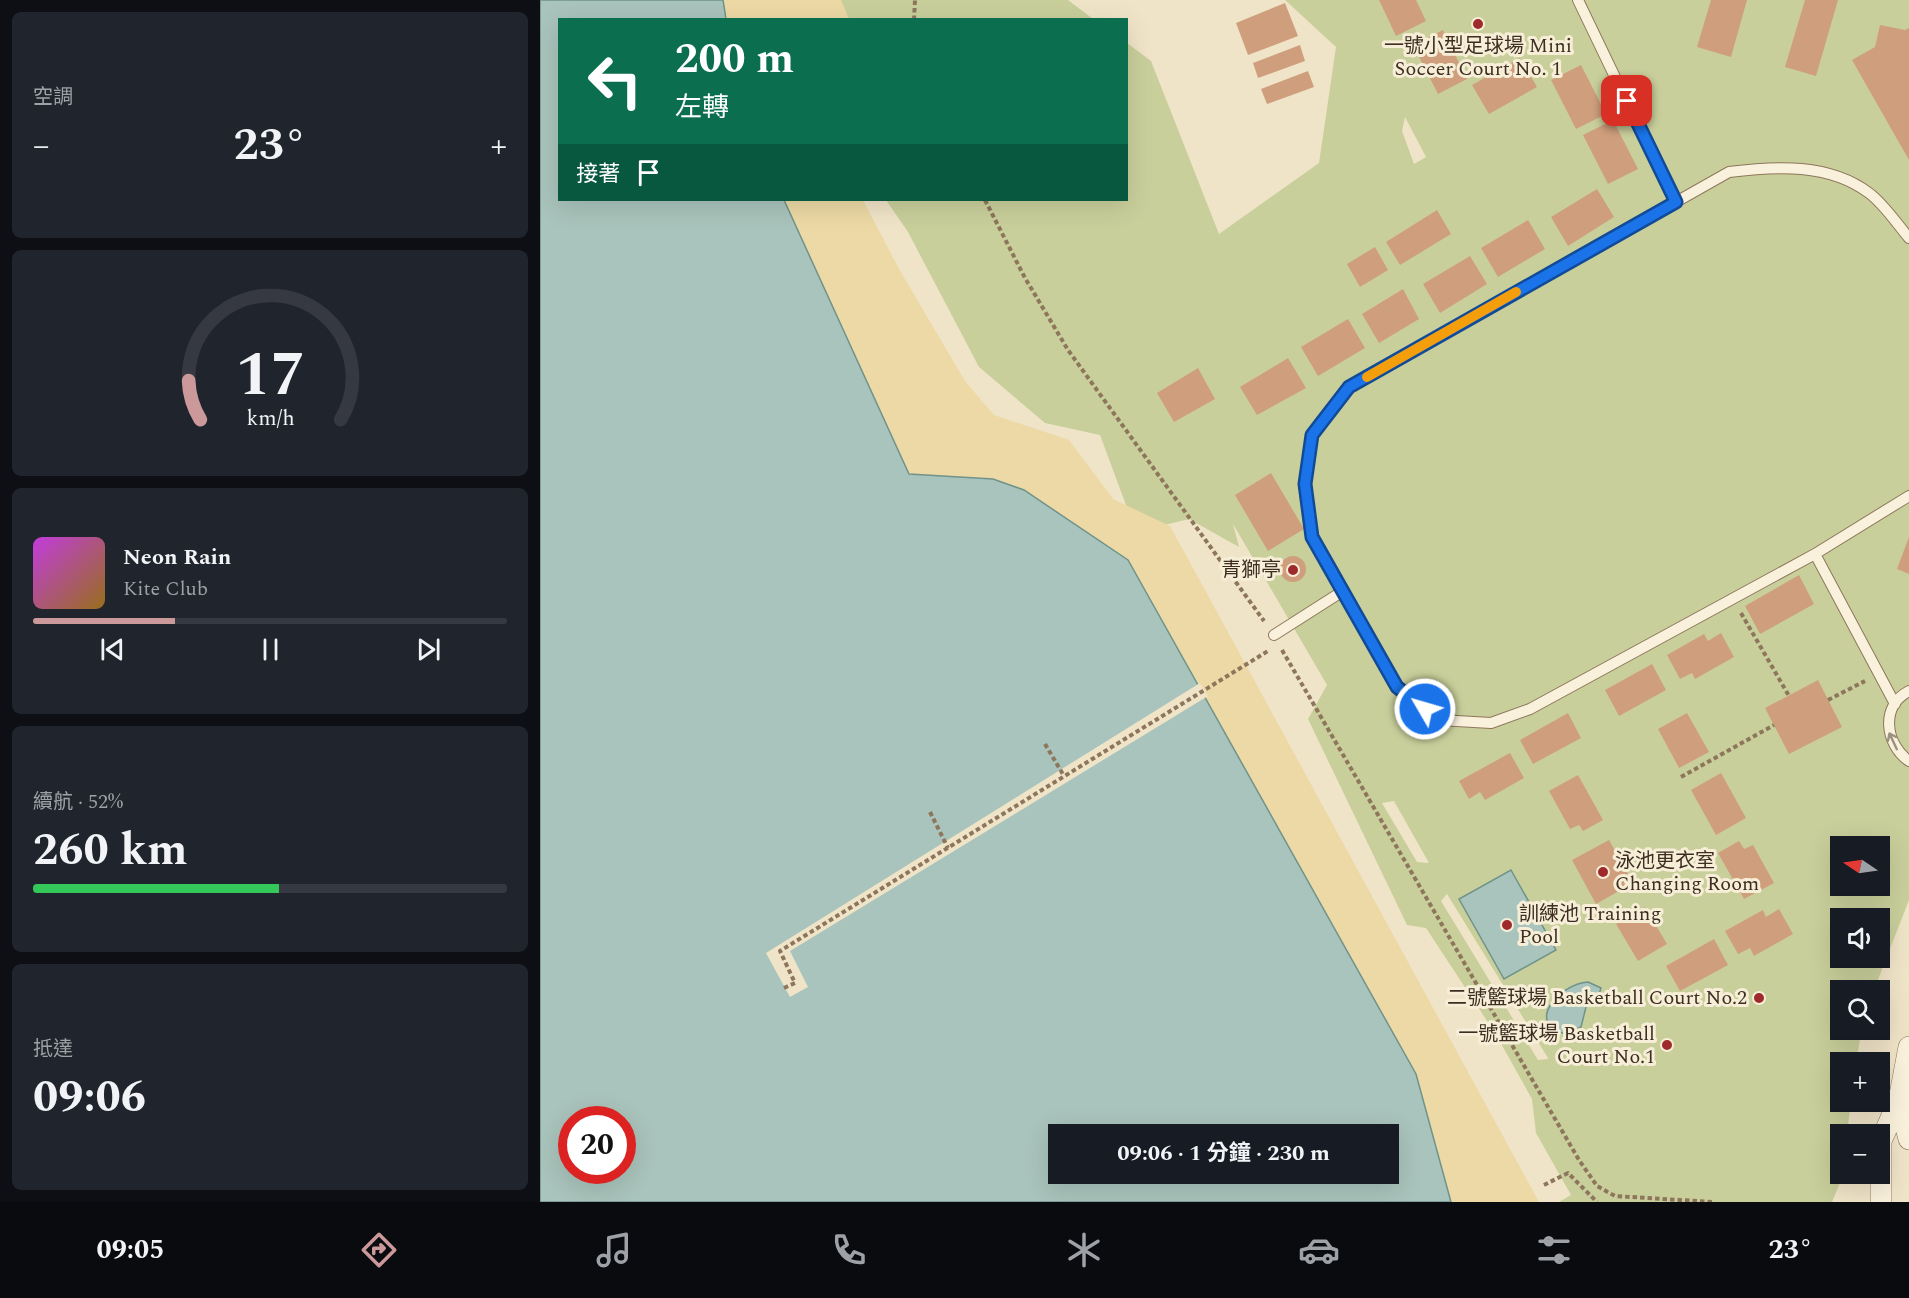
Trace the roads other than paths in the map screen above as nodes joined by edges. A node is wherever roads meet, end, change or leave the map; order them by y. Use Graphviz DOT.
graph roads {
  1 [pos="1578,0"];
  2 [pos="1676,202"];
  3 [pos="1909,238"];
  4 [pos="1909,496"];
  5 [pos="1815,554"];
  6 [pos="1343,591"];
  7 [pos="1277,640"];
  8 [pos="1909,691"];
  9 [pos="1895,704"];
  10 [pos="1909,761"];
  11 [pos="1909,1047"];
  12 [pos="1899,1100"];
  13 [pos="1909,1139"];
  14 [pos="1881,1202"];
  1 -- 2 [label="lane"];
  2 -- 3 [label="lane"];
  2 -- 6 [label="lane"];
  4 -- 5 [label="lane"];
  5 -- 6 [label="lane"];
  5 -- 9 [label="lane"];
  6 -- 7 [label="lane"];
  8 -- 9 [label="lane"];
  10 -- 9 [label="lane, one-way"];
  11 -- 12 [label="street"];
  12 -- 13 [label="street"];
  12 -- 14 [label="street"];
}
